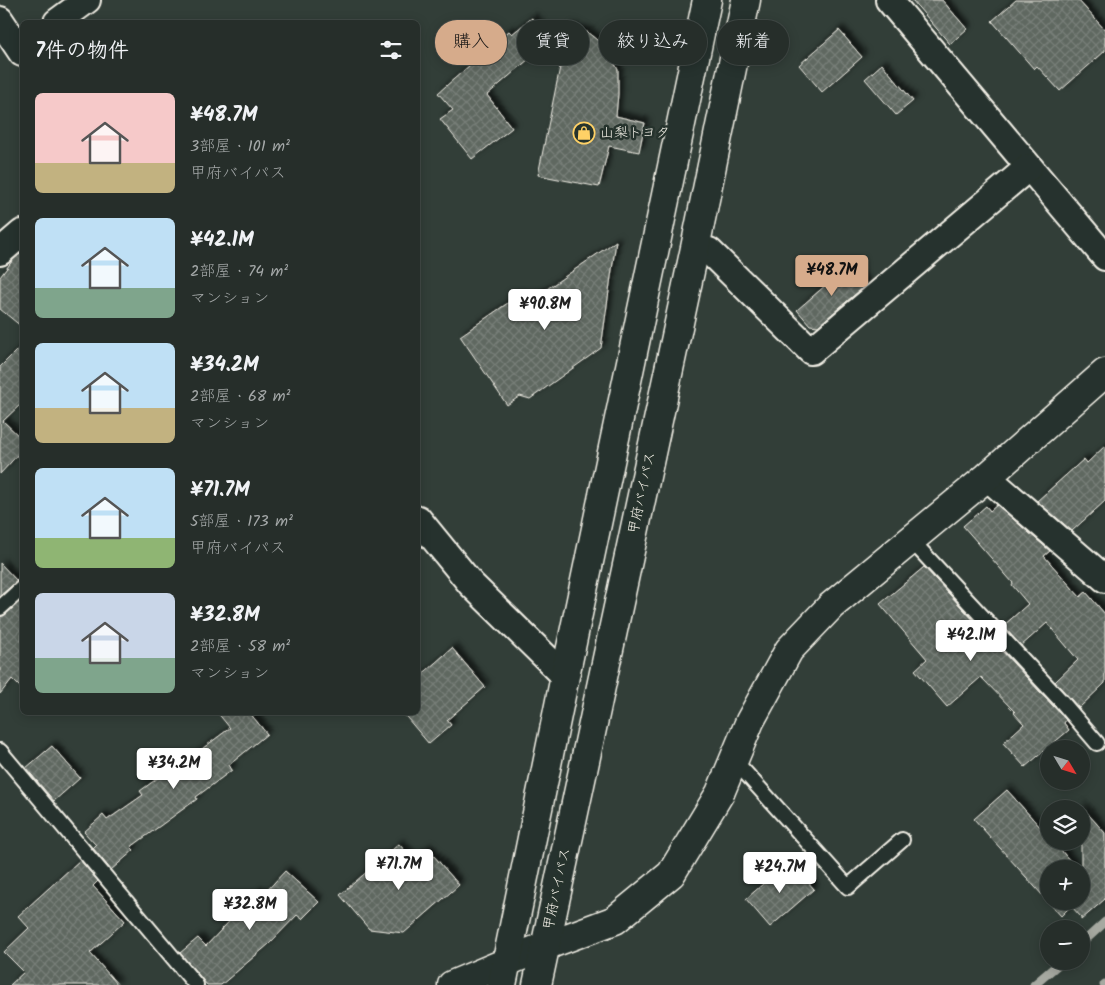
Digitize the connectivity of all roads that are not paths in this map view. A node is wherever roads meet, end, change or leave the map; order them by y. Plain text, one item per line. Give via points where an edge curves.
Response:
1 (87, 0) edge
2 (707, 0) edge
3 (746, 0) edge
4 (889, 0) edge
5 (0, 20) edge
6 (60, 20) edge
7 (20, 47) edge
8 (1029, 167) junction
9 (20, 235) edge
10 (695, 248) junction
11 (0, 252) edge
12 (1105, 256) edge
13 (1105, 374) edge
14 (987, 477) junction
15 (420, 522) edge
16 (911, 540) junction
17 (1105, 579) edge
18 (20, 590) edge
19 (0, 608) edge
20 (565, 676) junction
21 (1097, 743) dead end
22 (0, 751) edge
23 (734, 760) junction
24 (902, 840) dead end
25 (545, 946) junction
26 (505, 973) edge
27 (196, 985) edge
28 (452, 985) edge
29 (537, 985) edge

1 - 6 street
2 - 20 main road
3 - 10 main road, 甲府バイパス
4 - 8 street
5 - 7 street
8 - 10 street via 811,351 709,251
8 - 12 street
9 - 11 street
10 - 25 main road, 甲府バイパス
13 - 14 main road
14 - 16 main road
14 - 17 street
15 - 20 street via 471,584
16 - 21 lane
16 - 23 main road via 831,606 789,650 750,721
18 - 19 lane
20 - 26 main road
22 - 27 lane
23 - 24 lane via 848,887
23 - 25 main road via 720,793 671,874 615,920
25 - 26 main road
25 - 29 main road, 甲府バイパス
26 - 28 main road

